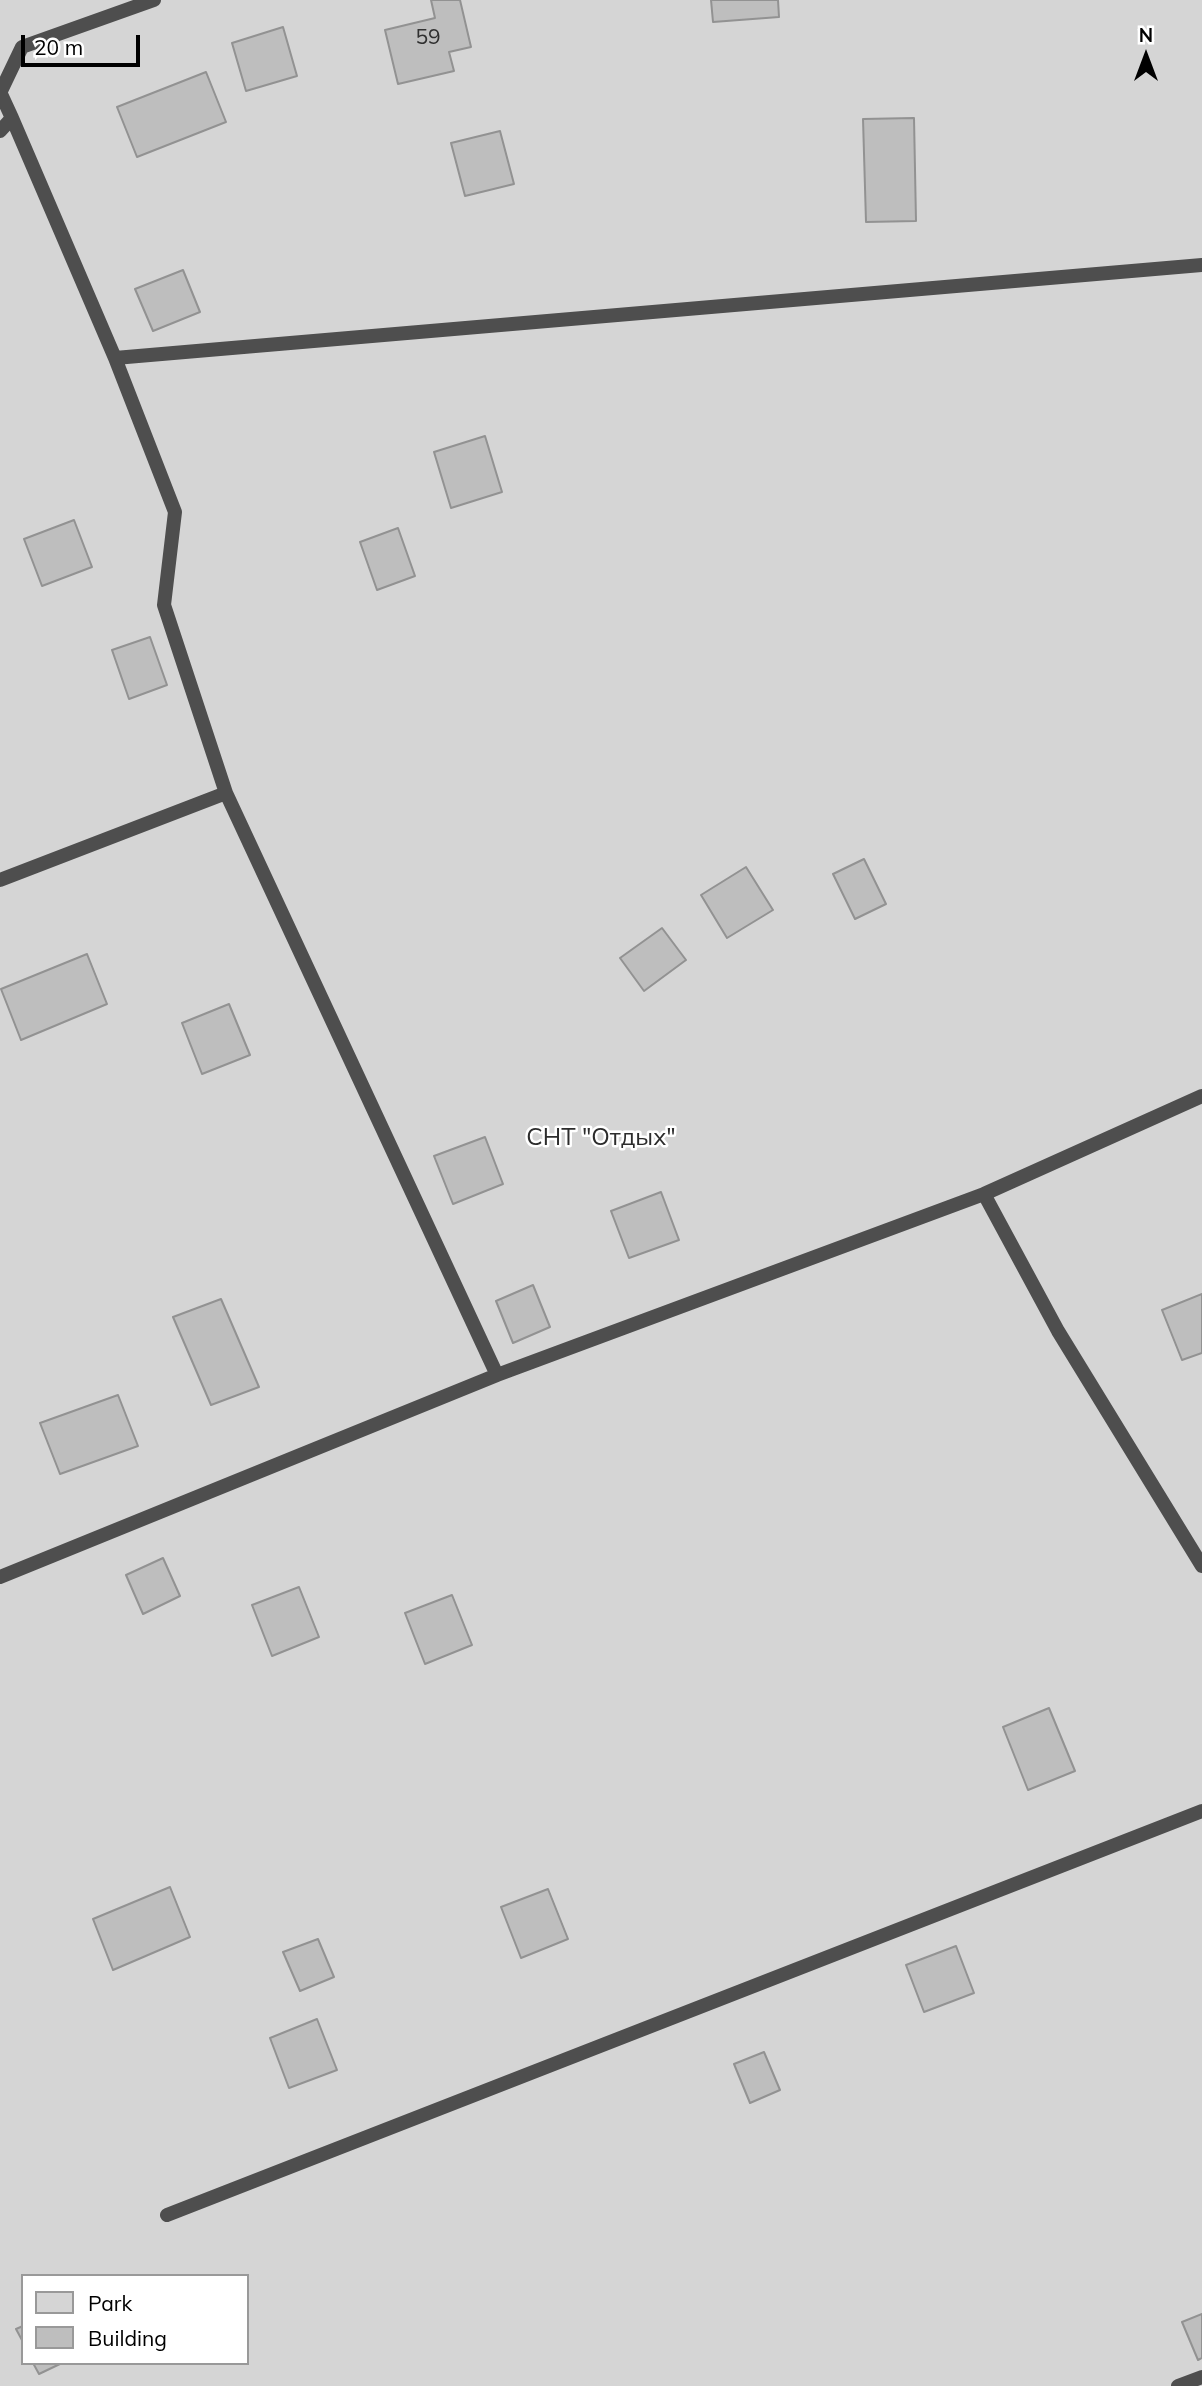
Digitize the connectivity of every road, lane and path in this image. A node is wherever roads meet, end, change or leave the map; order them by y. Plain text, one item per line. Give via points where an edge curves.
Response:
1 (154, 0) edge
2 (0, 93) edge
3 (12, 118) junction
4 (0, 131) edge
5 (1202, 265) edge
6 (115, 358) junction
7 (226, 793) junction
8 (0, 880) edge
9 (1202, 1096) edge
10 (984, 1194) junction
11 (497, 1375) junction
12 (1202, 1566) edge
13 (0, 1577) edge
14 (1202, 1811) edge
15 (167, 2215) dead end
16 (1202, 2377) edge
17 (1178, 2386) edge

1 - 2 lane via 22,47
2 - 3 lane
3 - 4 lane
3 - 6 lane
5 - 6 lane
6 - 7 lane via 176,512 164,605
7 - 8 lane
7 - 11 lane
9 - 10 lane
10 - 11 lane
10 - 12 lane via 1058,1331
11 - 13 lane
14 - 15 lane
16 - 17 lane

